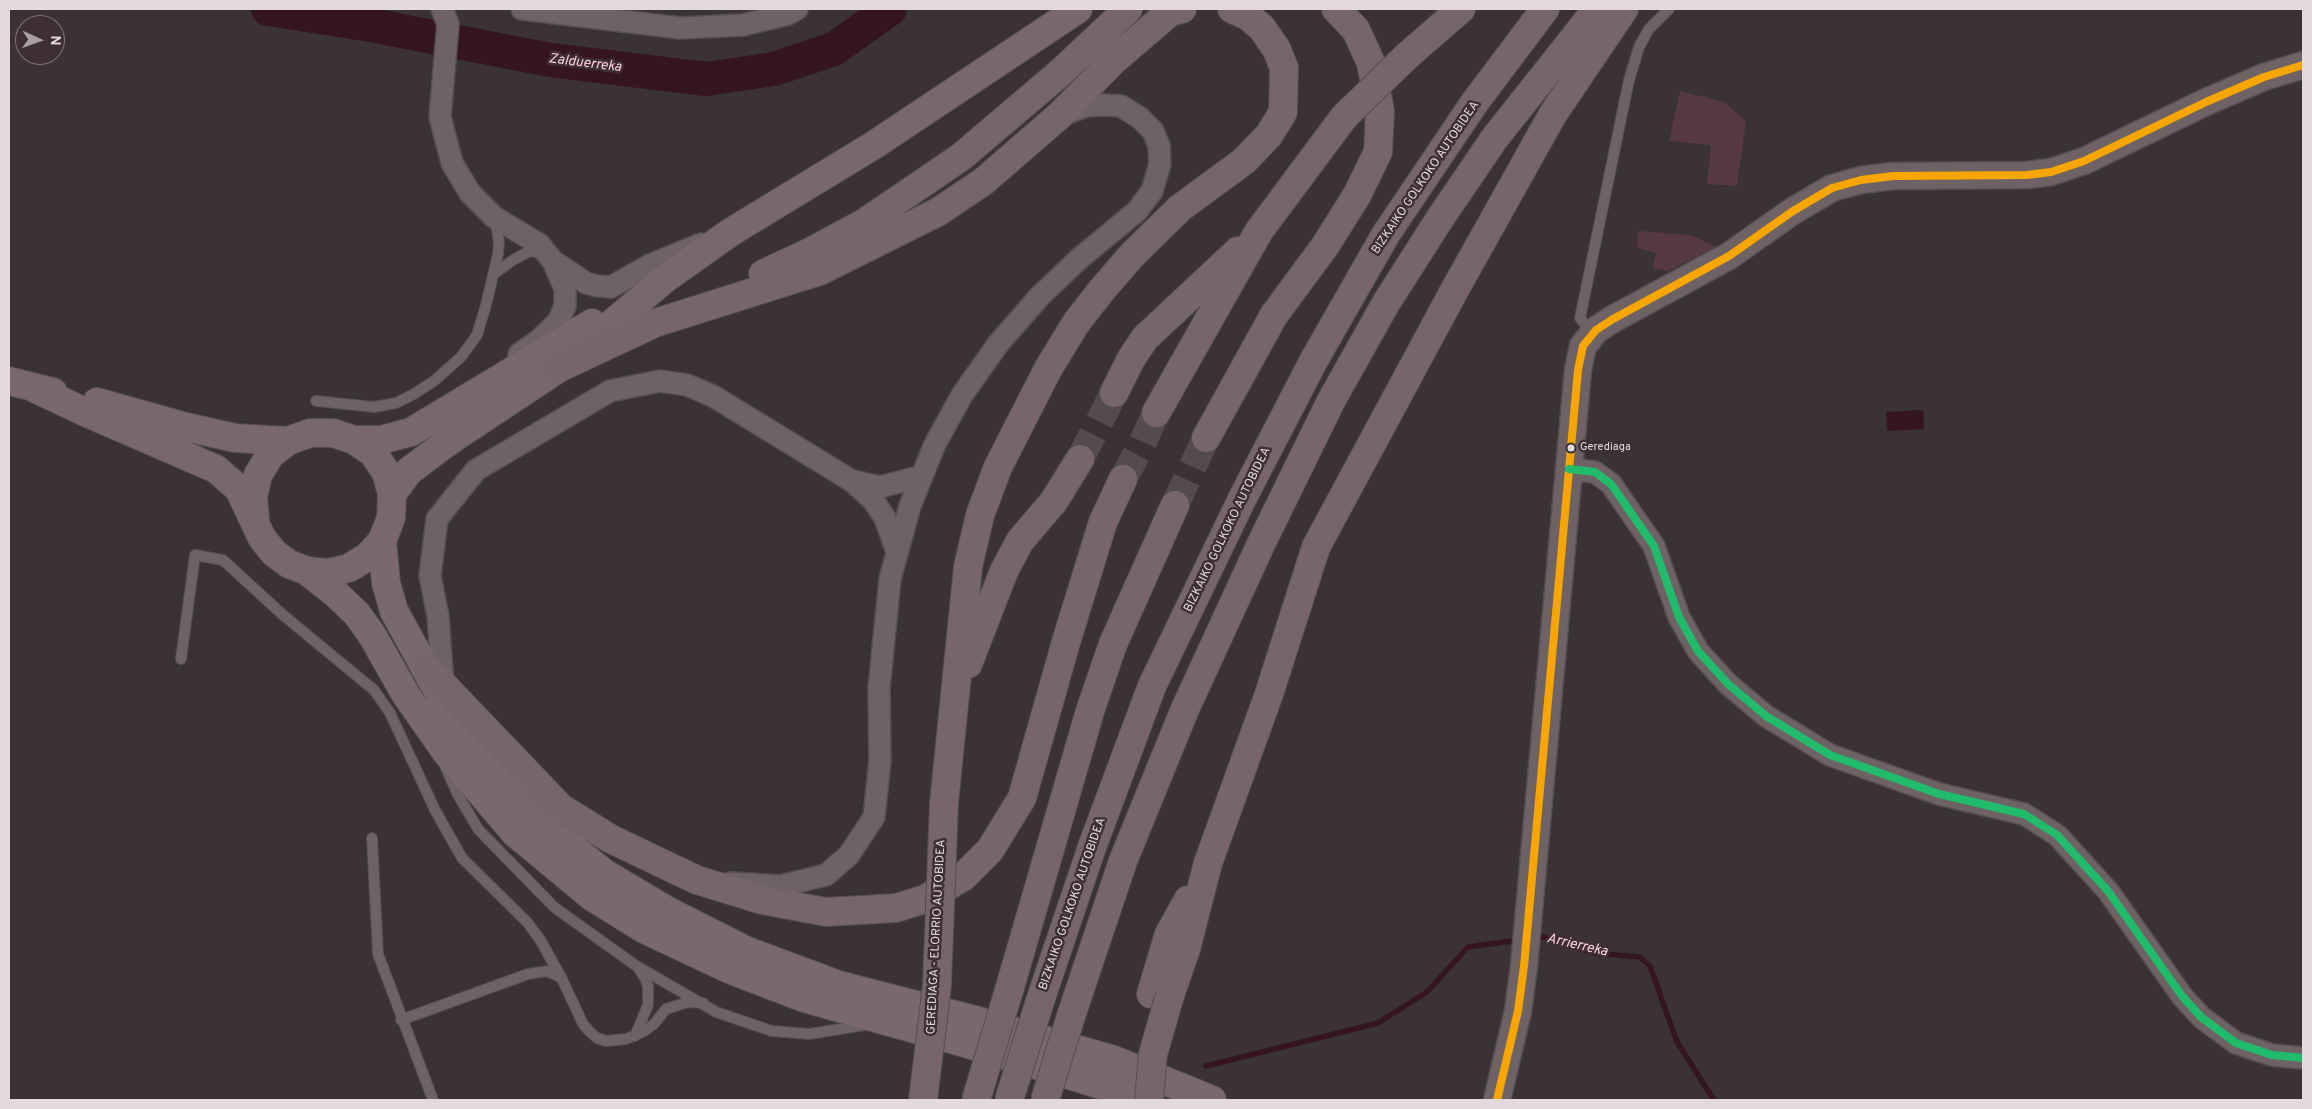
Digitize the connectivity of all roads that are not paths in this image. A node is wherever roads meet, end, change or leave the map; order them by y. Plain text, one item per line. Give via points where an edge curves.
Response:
1 (522, 9) edge
2 (797, 9) edge
3 (1078, 9) edge
4 (1128, 9) edge
5 (1182, 9) edge
6 (1232, 9) edge
7 (1336, 9) edge
8 (1461, 9) edge
9 (1544, 9) edge
10 (1597, 9) edge
11 (1624, 9) edge
12 (1669, 9) edge
13 (445, 17) edge
14 (2303, 66) edge
15 (1060, 115) junction
16 (494, 217) junction
17 (1259, 231) junction
18 (731, 232) junction
19 (549, 256) junction
20 (494, 274) junction
21 (666, 278) junction
22 (655, 323) junction
23 (1593, 334) junction
24 (559, 368) junction
25 (22, 384) edge
26 (479, 391) junction
27 (1114, 393) tunnel mouth
28 (316, 401) dead end
29 (1156, 413) tunnel mouth
30 (1206, 438) tunnel mouth
31 (354, 440) junction
32 (288, 441) junction
33 (1080, 459) tunnel mouth
34 (1569, 469) junction
35 (922, 476) junction
36 (1122, 479) tunnel mouth
37 (852, 481) junction
38 (392, 494) junction
39 (1175, 505) tunnel mouth
40 (255, 520) junction
41 (382, 541) junction
42 (897, 552) junction
43 (307, 571) junction
44 (182, 659) dead end
45 (435, 676) junction
46 (425, 722) junction
47 (952, 726) junction
48 (372, 838) dead end
49 (697, 880) junction
50 (635, 964) junction
51 (562, 979) junction
52 (1160, 994) junction
53 (703, 1003) junction
54 (401, 1020) junction
55 (892, 1022) junction
56 (635, 1036) junction
57 (2303, 1058) edge
58 (433, 1100) edge
59 (923, 1100) edge
60 (976, 1100) edge
61 (1009, 1100) edge
62 (1045, 1100) edge
63 (1134, 1100) edge
64 (1149, 1100) edge
65 (1212, 1100) edge
66 (1497, 1100) edge

1 - 2 street via 680,28 743,25
3 - 18 highway via 874,145
4 - 22 highway via 1061,72 961,157 864,223 810,252
5 - 15 highway via 1170,12 1114,60
6 - 47 highway via 1248,16 1262,28 1277,50 1284,68 1283,112 1269,135 1244,161 1180,208 1132,256 1076,323 1048,369 998,467 980,515 968,567
7 - 30 highway via 1356,30 1370,62 1380,111 1378,152 1357,195 1325,246 1274,315
8 - 17 highway, bridge via 1344,117
9 - 61 highway, BIZKAIKO GOLKOKO AUTOBIDEA, bridge via 1475,102 1386,234 1314,360 1242,499 1152,686 1092,847
10 - 62 highway, bridge via 1494,138 1438,220 1386,303 1331,401 1185,709 1123,861
11 - 52 highway via 1554,114 1454,290 1316,547 1269,694 1208,863 1186,949
12 - 23 lane via 1649,29 1639,47 1629,80 1580,318
13 - 16 street via 440,117 452,163 470,193
14 - 23 street via 2264,77 2084,161 2051,172 1893,176 1832,188 1729,256 1613,319
15 - 22 highway via 984,181 938,212 820,271
15 - 35 street via 1086,106 1103,105 1121,106 1140,118 1153,131 1159,146 1160,164 1152,191 1138,211 1040,296 998,344 962,395 935,444
16 - 19 street via 539,244
16 - 20 lane via 499,241
17 - 27 highway via 1145,338
17 - 29 highway
18 - 19 street via 650,265 610,287 586,283
18 - 21 highway
19 - 20 lane via 528,252
19 - 26 street via 565,288 565,306 558,322 539,340 502,365
20 - 28 lane via 477,335 462,357 434,381 396,403 374,407
21 - 24 highway
21 - 26 highway
22 - 24 highway
23 - 34 street via 1583,346 1578,370
24 - 38 highway via 409,470
25 - 32 highway via 235,438
25 - 40 highway via 216,469 239,489
26 - 31 highway via 411,432 381,440
31 - 32 highway via 333,433 310,433
31 - 38 highway via 373,453 386,472
32 - 40 highway via 270,456 258,475 252,497
33 - 47 highway via 1054,501 1020,541 1004,571 964,674
34 - 57 street via 1595,472 1611,484 1654,546 1679,617 1698,651 1728,684 1766,716 1830,755 1939,794 2024,814 2057,835 2108,891 2182,996 2201,1017 2236,1043 2272,1055
34 - 66 street via 1524,966 1518,1011
35 - 37 street via 880,487
35 - 42 street
36 - 49 highway via 1103,522 1022,798 990,850 963,877 925,899 896,908 826,912 762,900
37 - 42 street via 874,500 885,518
37 - 45 street via 713,396 687,385 660,381 610,391 476,470 437,519 430,576 438,616
38 - 41 highway via 391,518
39 - 60 highway, bridge via 1110,653 1087,721
40 - 43 highway via 262,538 274,553
41 - 43 highway via 367,557 349,568 328,573
41 - 45 main road via 386,583 394,610
42 - 49 street via 890,579 879,688 880,760 874,816 849,855 826,875 780,886
43 - 46 main road via 357,614
44 - 51 lane via 195,555 223,560 283,615 374,690 390,713 435,810 462,858 527,922
45 - 49 highway via 561,808 611,839
45 - 65 main road via 456,724 531,814 604,873 668,911 746,950 839,985 1114,1060
46 - 50 lane via 458,795 478,829 554,907
46 - 55 main road via 446,752 515,833 591,896 644,928 731,970 804,998
47 - 59 highway, GEREDIAGA - ELORRIO AUTOBIDEA, bridge via 944,803 936,985
48 - 54 lane via 378,954
50 - 53 lane
50 - 56 lane via 645,978 649,994 648,1005
51 - 54 lane via 547,970 533,972
51 - 56 lane via 583,1024 597,1038 616,1041
52 - 63 highway
52 - 64 highway, bridge
53 - 55 lane via 716,1012 772,1031 809,1034
53 - 56 lane via 688,1002 666,1009 654,1024
54 - 58 lane
55 - 64 main road

